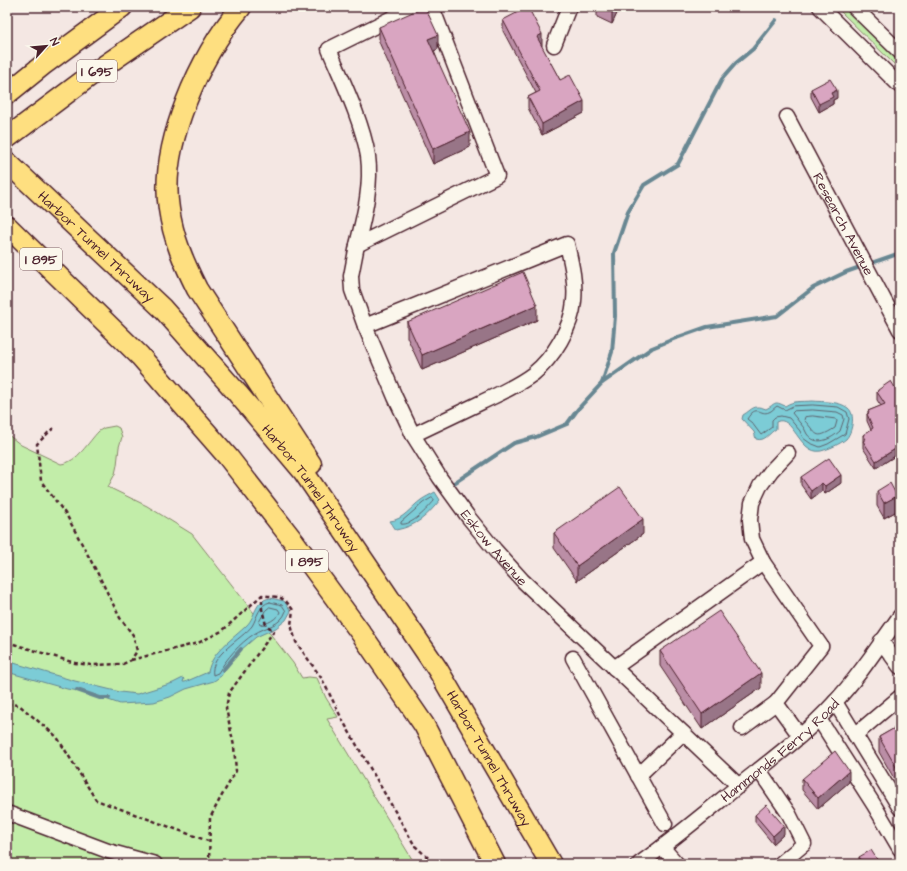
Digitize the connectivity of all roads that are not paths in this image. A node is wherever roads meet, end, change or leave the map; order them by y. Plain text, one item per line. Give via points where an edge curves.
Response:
1 (100, 7) edge
2 (122, 7) edge
3 (190, 7) edge
4 (241, 7) edge
5 (414, 7) edge
6 (432, 7) edge
7 (569, 7) edge
8 (820, 7) edge
9 (854, 7) edge
10 (554, 45) dead end
11 (900, 52) edge
12 (43, 65) junction
13 (900, 86) edge
14 (7, 94) edge
15 (787, 117) dead end
16 (7, 138) edge
17 (7, 162) edge
18 (7, 226) edge
19 (7, 239) edge
20 (357, 245) junction
21 (75, 293) junction
22 (365, 326) junction
23 (900, 330) edge
24 (413, 436) junction
25 (788, 453) dead end
26 (763, 562) junction
27 (900, 616) edge
28 (881, 641) junction
29 (573, 658) dead end
30 (900, 667) edge
31 (614, 668) junction
32 (438, 670) junction
33 (900, 697) edge
34 (835, 702) junction
35 (776, 703) junction
36 (819, 719) junction
37 (742, 728) dead end
38 (683, 733) junction
39 (855, 735) junction
40 (800, 736) junction
41 (758, 770) junction
42 (638, 776) junction
43 (739, 786) junction
44 (900, 808) edge
45 (7, 813) edge
46 (665, 824) dead end
47 (662, 848) junction
48 (900, 849) edge
49 (494, 863) edge
50 (550, 863) edge
51 (155, 864) edge
52 (639, 864) edge
53 (677, 864) edge
54 (780, 864) edge

1 - 12 highway
2 - 12 highway, I 695
3 - 16 highway, I 695 via 91,75
4 - 32 highway via 216,41 180,118 171,150 168,180 174,236 197,289 372,555
5 - 20 street, Eskow Avenue via 330,49 360,127 368,157 366,207
6 - 20 street via 497,176
7 - 10 street
8 - 13 street
9 - 11 street
12 - 14 highway, I 695
15 - 23 street, Research Avenue
17 - 32 highway, Harbor Tunnel Thruway via 162,308 238,394 303,471
18 - 21 highway, I 895
19 - 21 highway
20 - 22 street, Eskow Avenue via 351,276 352,290
21 - 49 highway, I 895 via 140,356 228,457 295,543 424,725
22 - 24 street, Eskow Avenue
22 - 24 street via 567,244 572,264 574,301 571,320 563,338 549,357 534,373 515,386
24 - 31 street, Eskow Avenue via 440,478 495,550 522,580
25 - 26 street via 760,486 752,503 752,539
26 - 31 street
26 - 35 street via 821,646
27 - 28 street, Hammonds Ferry Road
28 - 30 street
28 - 34 street, Hammonds Ferry Road
29 - 42 street
31 - 38 street, Eskow Avenue
32 - 50 highway, Harbor Tunnel Thruway
33 - 39 street
34 - 36 street, Hammonds Ferry Road
34 - 39 street
35 - 37 street
35 - 40 street
36 - 40 street, Hammonds Ferry Road
36 - 48 street
38 - 42 street
38 - 43 street, Eskow Avenue
39 - 44 street
40 - 41 street, Hammonds Ferry Road
41 - 43 street, Hammonds Ferry Road
41 - 54 street via 789,814 804,844
42 - 46 street
43 - 47 street, Hammonds Ferry Road
45 - 51 street via 108,851
47 - 52 street, Hammonds Ferry Road
47 - 53 street

